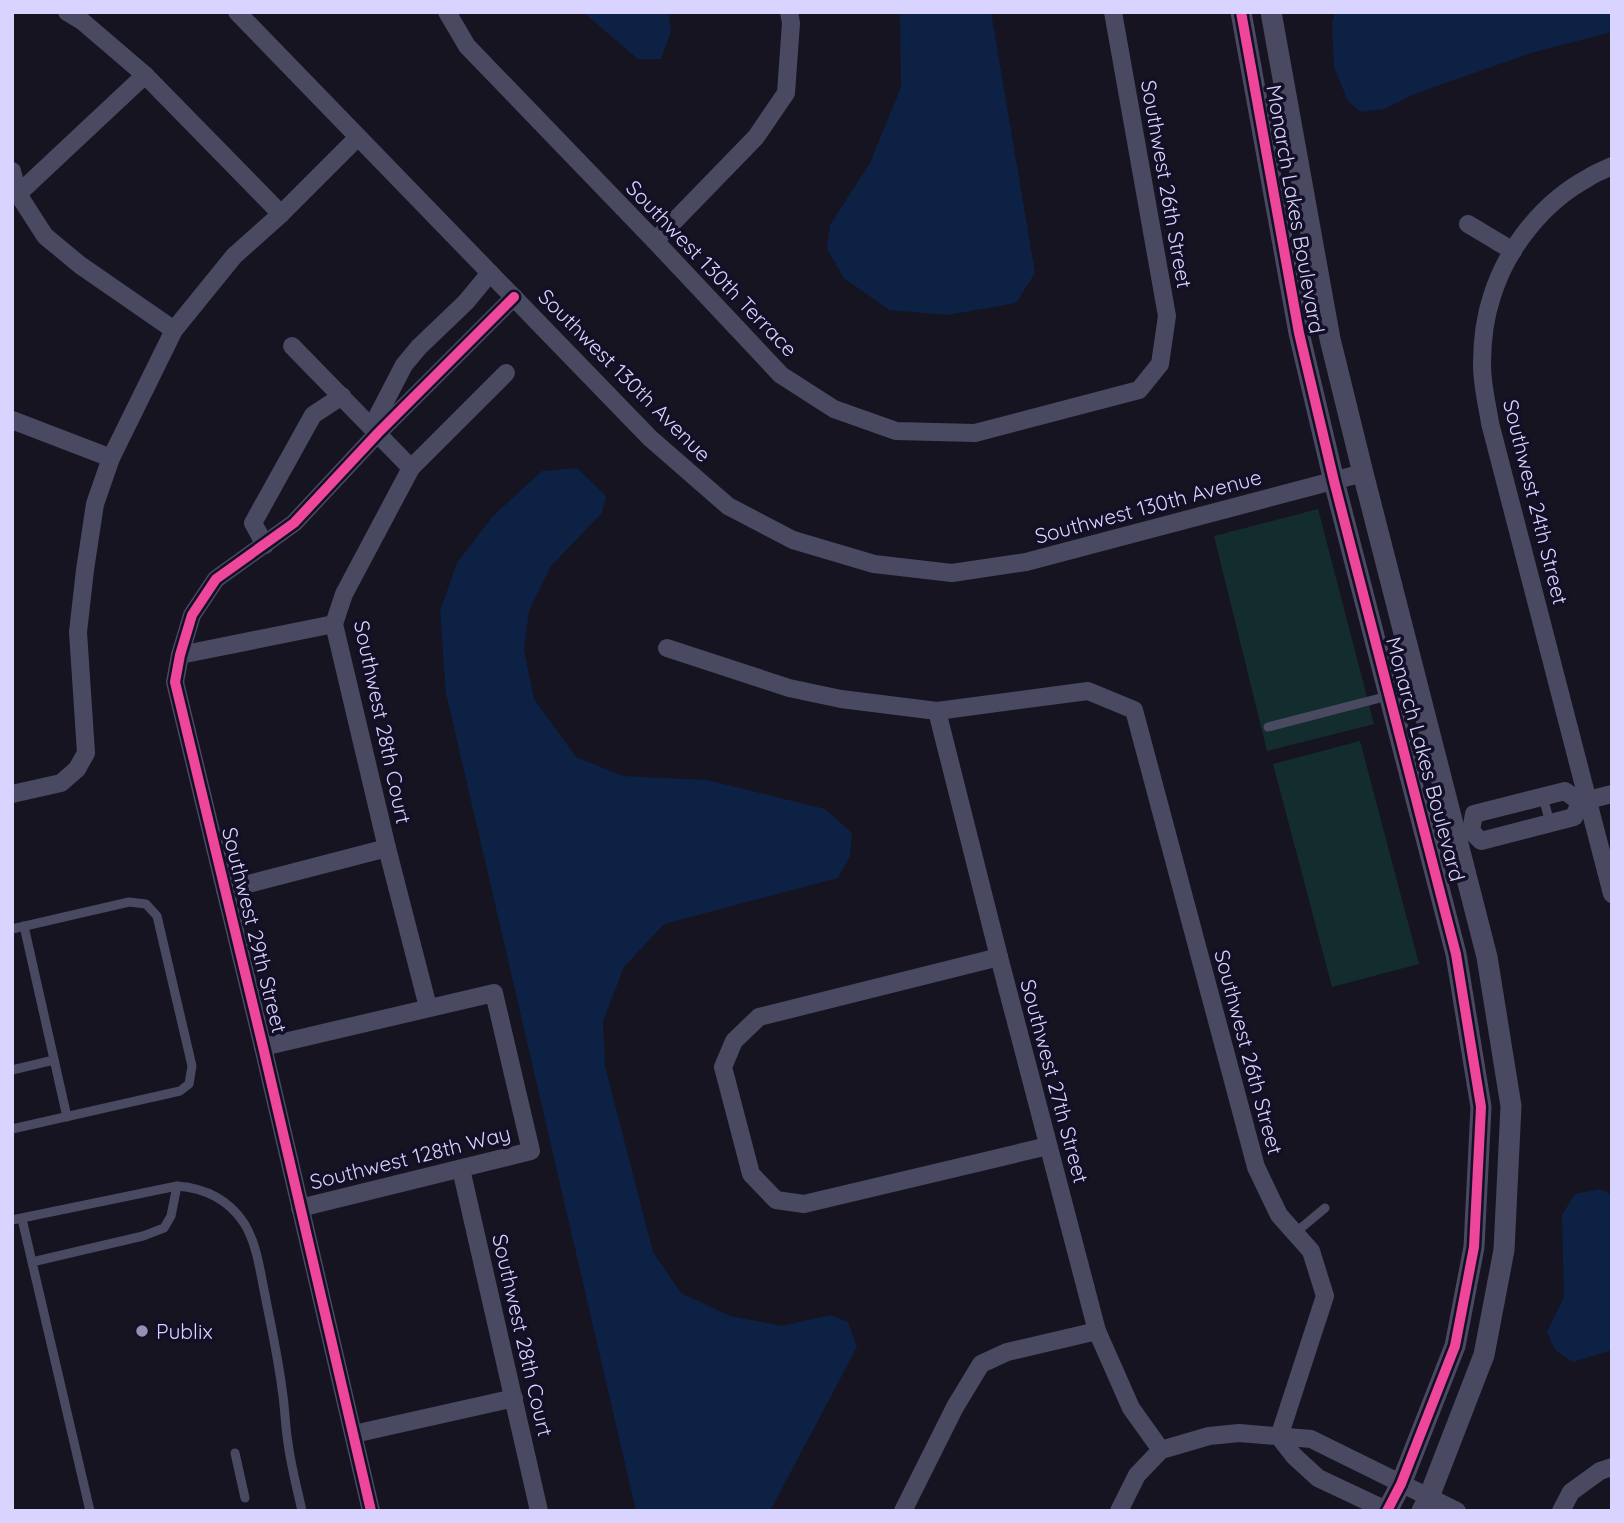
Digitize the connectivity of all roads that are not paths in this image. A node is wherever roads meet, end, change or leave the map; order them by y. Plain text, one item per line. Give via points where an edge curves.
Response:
1 (67, 12) edge
2 (237, 12) edge
3 (447, 12) edge
4 (789, 12) edge
5 (1113, 12) edge
6 (1241, 12) edge
7 (1271, 12) edge
8 (145, 75) junction
9 (358, 137) junction
10 (1612, 166) edge
11 (12, 172) edge
12 (18, 194) junction
13 (281, 214) junction
14 (1468, 224) dead end
15 (655, 241) junction
16 (1513, 251) junction
17 (490, 273) junction
18 (514, 298) junction
19 (447, 320) junction
20 (174, 330) junction
21 (469, 343) junction
22 (292, 346) dead end
23 (419, 347) junction
24 (1160, 363) joint
25 (441, 370) junction
26 (506, 373) dead end
27 (342, 396) junction
28 (12, 421) edge
29 (378, 433) junction
30 (111, 458) junction
31 (411, 468) junction
32 (1363, 473) junction
33 (1334, 481) junction
34 (265, 545) junction
35 (334, 624) junction
36 (667, 648) dead end
37 (180, 655) junction
38 (1390, 696) junction
39 (937, 711) junction
40 (1268, 727) dead end
41 (12, 794) edge
42 (1612, 794) edge
43 (1544, 797) junction
44 (1584, 801) junction
45 (1550, 823) junction
46 (1463, 833) junction
47 (1427, 843) junction
48 (387, 848) junction
49 (225, 890) junction
50 (1612, 894) edge
51 (24, 926) junction
52 (12, 929) edge
53 (999, 957) junction
54 (428, 1007) junction
55 (263, 1046) junction
56 (54, 1060) junction
57 (12, 1070) edge
58 (67, 1117) junction
59 (12, 1129) edge
60 (1048, 1146) junction
61 (461, 1169) junction
62 (177, 1186) junction
63 (300, 1208) junction
64 (1325, 1208) dead end
65 (17, 1219) edge
66 (1295, 1233) junction
67 (32, 1262) junction
68 (1097, 1331) junction
69 (514, 1398) junction
70 (354, 1434) junction
71 (1279, 1437) junction
72 (1161, 1450) junction
73 (235, 1453) dead end
74 (1612, 1467) edge
75 (1401, 1484) junction
76 (245, 1498) dead end
77 (1426, 1504) edge
78 (90, 1511) edge
79 (302, 1511) edge
80 (371, 1511) edge
81 (540, 1511) edge
82 (903, 1511) edge
83 (1119, 1511) edge
84 (1388, 1511) edge
85 (1457, 1511) edge
86 (1561, 1511) edge

1 - 8 street
2 - 9 street, Southwest 130th Avenue
3 - 15 street, Southwest 130th Terrace via 467,46
4 - 15 street via 786,93 756,137
5 - 24 street, Southwest 26th Street via 1167,316
6 - 33 street, Monarch Lakes Boulevard via 1299,333
7 - 32 street, Monarch Lakes Boulevard via 1330,339
8 - 12 street
8 - 13 street
9 - 13 street
9 - 17 street, Southwest 130th Avenue
10 - 16 street, Southwest 24th Street via 1586,178 1538,217
11 - 12 street
12 - 20 street via 45,236
13 - 20 street via 234,257
14 - 16 street
15 - 24 street, Southwest 130th Terrace via 781,375 834,410 896,432 975,433 1139,390
16 - 44 street, Southwest 24th Street via 1491,297 1482,366 1490,424
17 - 18 street, Southwest 130th Avenue
17 - 19 street
18 - 21 street, Southwest 29th Street
18 - 33 street, Southwest 130th Avenue via 650,438 728,506 793,540 874,564 952,573 1026,562
19 - 21 street
19 - 23 street
20 - 30 street
21 - 25 street, Southwest 29th Street
22 - 27 street
23 - 25 street
23 - 29 street via 404,365 377,417
25 - 29 street, Southwest 29th Street
26 - 31 street, Southwest 28th Court
27 - 29 street
27 - 34 street via 313,415 253,523
28 - 30 street
29 - 31 street
29 - 34 street, Southwest 29th Street via 294,523
30 - 41 street via 95,503 78,632 86,753 61,783
31 - 35 street, Southwest 28th Court via 344,594
32 - 33 street, Southwest 130th Avenue
32 - 46 street, Monarch Lakes Boulevard
33 - 38 street, Monarch Lakes Boulevard
34 - 37 street, Southwest 29th Street via 216,579 192,615
35 - 37 street
35 - 48 street, Southwest 28th Court
36 - 39 street via 789,688
37 - 49 street, Southwest 29th Street via 175,682
38 - 40 lane
38 - 47 street, Monarch Lakes Boulevard
39 - 53 street, Southwest 27th Street
39 - 66 street, Southwest 26th Street via 1087,691 1134,710 1256,1167 1279,1215
42 - 44 street
43 - 44 street via 1565,791
43 - 45 lane
43 - 46 street via 1474,814
44 - 45 street via 1574,817
44 - 50 street, Southwest 24th Street
45 - 46 street via 1481,841
46 - 47 lane
46 - 77 street, Monarch Lakes Boulevard via 1511,1106 1504,1250 1484,1355
47 - 75 street, Monarch Lakes Boulevard via 1456,954 1481,1107 1474,1247 1455,1346
48 - 49 street
48 - 54 street, Southwest 28th Court
49 - 55 street, Southwest 29th Street
51 - 52 lane
51 - 56 lane
51 - 58 lane via 129,902 146,904 157,916 192,1066 189,1084 180,1091
53 - 60 street, Southwest 27th Street
53 - 60 street via 759,1017 734,1041 723,1067 751,1174 776,1200 804,1204
54 - 55 street
54 - 61 street, Southwest 128th Way via 494,993 531,1152
55 - 63 street, Southwest 29th Street
56 - 57 lane
56 - 58 lane
58 - 59 lane
60 - 68 street, Southwest 27th Street
61 - 63 street, Southwest 128th Way
61 - 69 street, Southwest 28th Court
62 - 65 lane
62 - 67 lane via 164,1228
62 - 79 lane via 216,1196 251,1235 275,1345
63 - 70 street, Southwest 29th Street
64 - 66 lane
65 - 67 lane
66 - 71 street, Southwest 26th Street via 1311,1251 1325,1296
67 - 78 lane
68 - 72 street, Southwest 27th Street via 1131,1408
68 - 82 street via 1007,1352 981,1364
69 - 70 street
69 - 81 street, Southwest 28th Court
70 - 80 street, Southwest 29th Street
71 - 72 street via 1209,1436
71 - 75 street via 1311,1439
71 - 84 street via 1318,1478
72 - 83 street via 1137,1475
73 - 76 lane
74 - 86 street via 1571,1492
75 - 77 street
75 - 84 street, Monarch Lakes Boulevard
77 - 85 street

